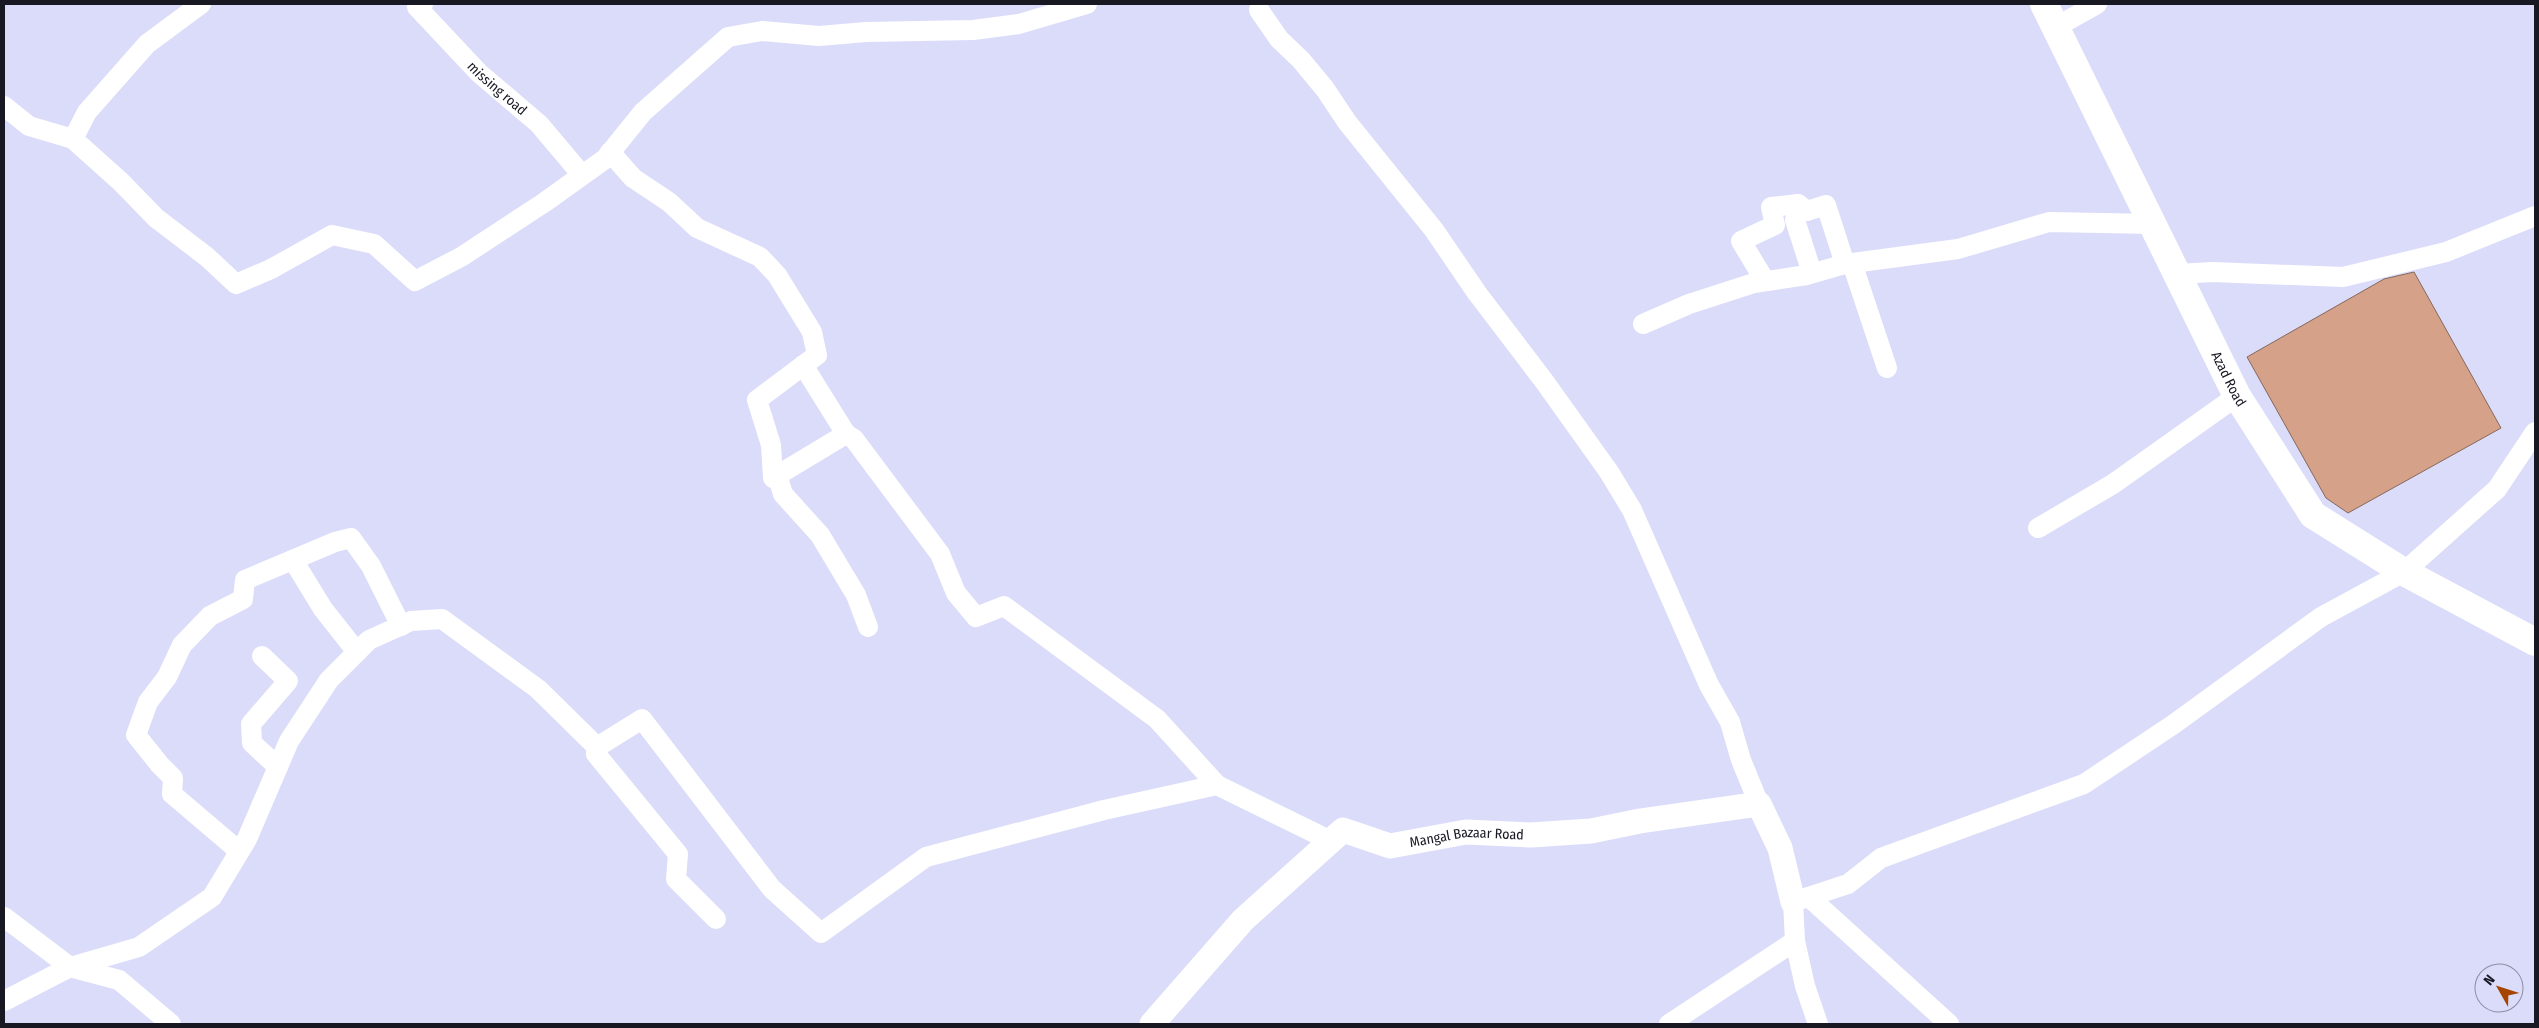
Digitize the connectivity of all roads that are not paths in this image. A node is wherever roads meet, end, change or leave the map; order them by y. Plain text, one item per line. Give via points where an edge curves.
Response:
1 (201, 4) edge
2 (423, 4) edge
3 (1087, 4) edge
4 (2044, 4) edge
5 (2097, 4) edge
6 (1259, 6) edge
7 (2056, 28) junction
8 (4, 106) edge
9 (73, 139) junction
10 (610, 152) junction
11 (582, 175) junction
12 (1798, 204) junction
13 (2535, 216) edge
14 (2153, 224) junction
15 (1849, 263) junction
16 (1812, 273) junction
17 (2178, 274) junction
18 (1765, 281) junction
19 (1643, 324) dead end
20 (803, 365) junction
21 (1886, 368) dead end
22 (2237, 396) junction
23 (2535, 432) edge
24 (846, 434) junction
25 (777, 476) junction
26 (2038, 528) dead end
27 (293, 560) junction
28 (2404, 572) junction
29 (401, 626) junction
30 (868, 627) dead end
31 (2535, 642) edge
32 (357, 652) junction
33 (262, 656) dead end
34 (597, 747) junction
35 (278, 766) junction
36 (1217, 786) junction
37 (1759, 804) junction
38 (1331, 841) junction
39 (239, 852) junction
40 (1801, 899) junction
41 (4, 916) edge
42 (716, 919) dead end
43 (1795, 941) junction
44 (70, 967) junction
45 (4, 1001) edge
46 (171, 1024) edge
47 (1152, 1024) edge
48 (1669, 1024) edge
49 (1818, 1024) edge
50 (1949, 1024) edge

1 - 9 street via 147,44 87,112
2 - 11 street, missing road via 417,7 478,73 539,124
3 - 10 street via 1019,24 973,30 819,36 762,32 728,37 643,112
4 - 7 main road, Azad Road
5 - 7 street
6 - 37 street via 1280,39 1325,89 1347,122 1434,230 1614,479 1632,510 1709,685 1730,722
7 - 14 main road, Azad Road
8 - 9 street via 29,126
9 - 11 street via 156,218 236,284 271,269 332,235 374,244 415,282 461,257
10 - 11 street
10 - 20 street via 633,178 669,202 697,228 760,257 777,275 812,332 817,355
12 - 15 street via 1807,211 1826,205
12 - 16 street via 1795,220
12 - 18 street via 1771,207 1775,225 1741,241
13 - 17 street via 2446,252 2343,278 2212,272
14 - 15 street via 2048,222 1958,248
14 - 17 main road, Azad Road
15 - 16 street
15 - 21 street
16 - 18 street
17 - 22 main road, Azad Road
18 - 19 street via 1689,304
20 - 24 street
20 - 25 street via 757,400 771,445 774,478
22 - 26 street via 2113,484
22 - 28 main road, Azad Road via 2313,515
23 - 28 street via 2497,489
24 - 25 street
24 - 36 street via 854,438 940,554 956,592 976,617 1004,606 1157,719
25 - 30 street via 783,494 820,536 856,594
27 - 29 street via 351,538 371,566
27 - 32 street via 323,609
27 - 39 street via 245,580 243,599 210,616 182,645 167,677 148,702 136,735 174,778 172,794
28 - 31 main road, Azad Road
28 - 40 street via 2321,618 2197,708 2084,784 1881,858 1848,884
29 - 32 street via 369,640
29 - 34 street via 411,621 442,619 538,688
32 - 35 street via 329,680 289,741
33 - 35 street via 288,682 251,724 252,743
34 - 36 street via 642,719 772,888 821,933 926,857 1104,810
34 - 42 street via 596,754 678,854 676,879
35 - 39 street
36 - 38 street
37 - 38 street, Mangal Bazaar Road via 1591,831 1531,835 1466,832 1390,846 1343,830
37 - 40 street
38 - 47 street, Mangal Bazaar Road via 1243,920
39 - 44 street via 212,897 170,928 139,948
40 - 43 street
40 - 50 street
41 - 44 street
43 - 48 street
43 - 49 street
44 - 45 street
44 - 46 street via 119,980

